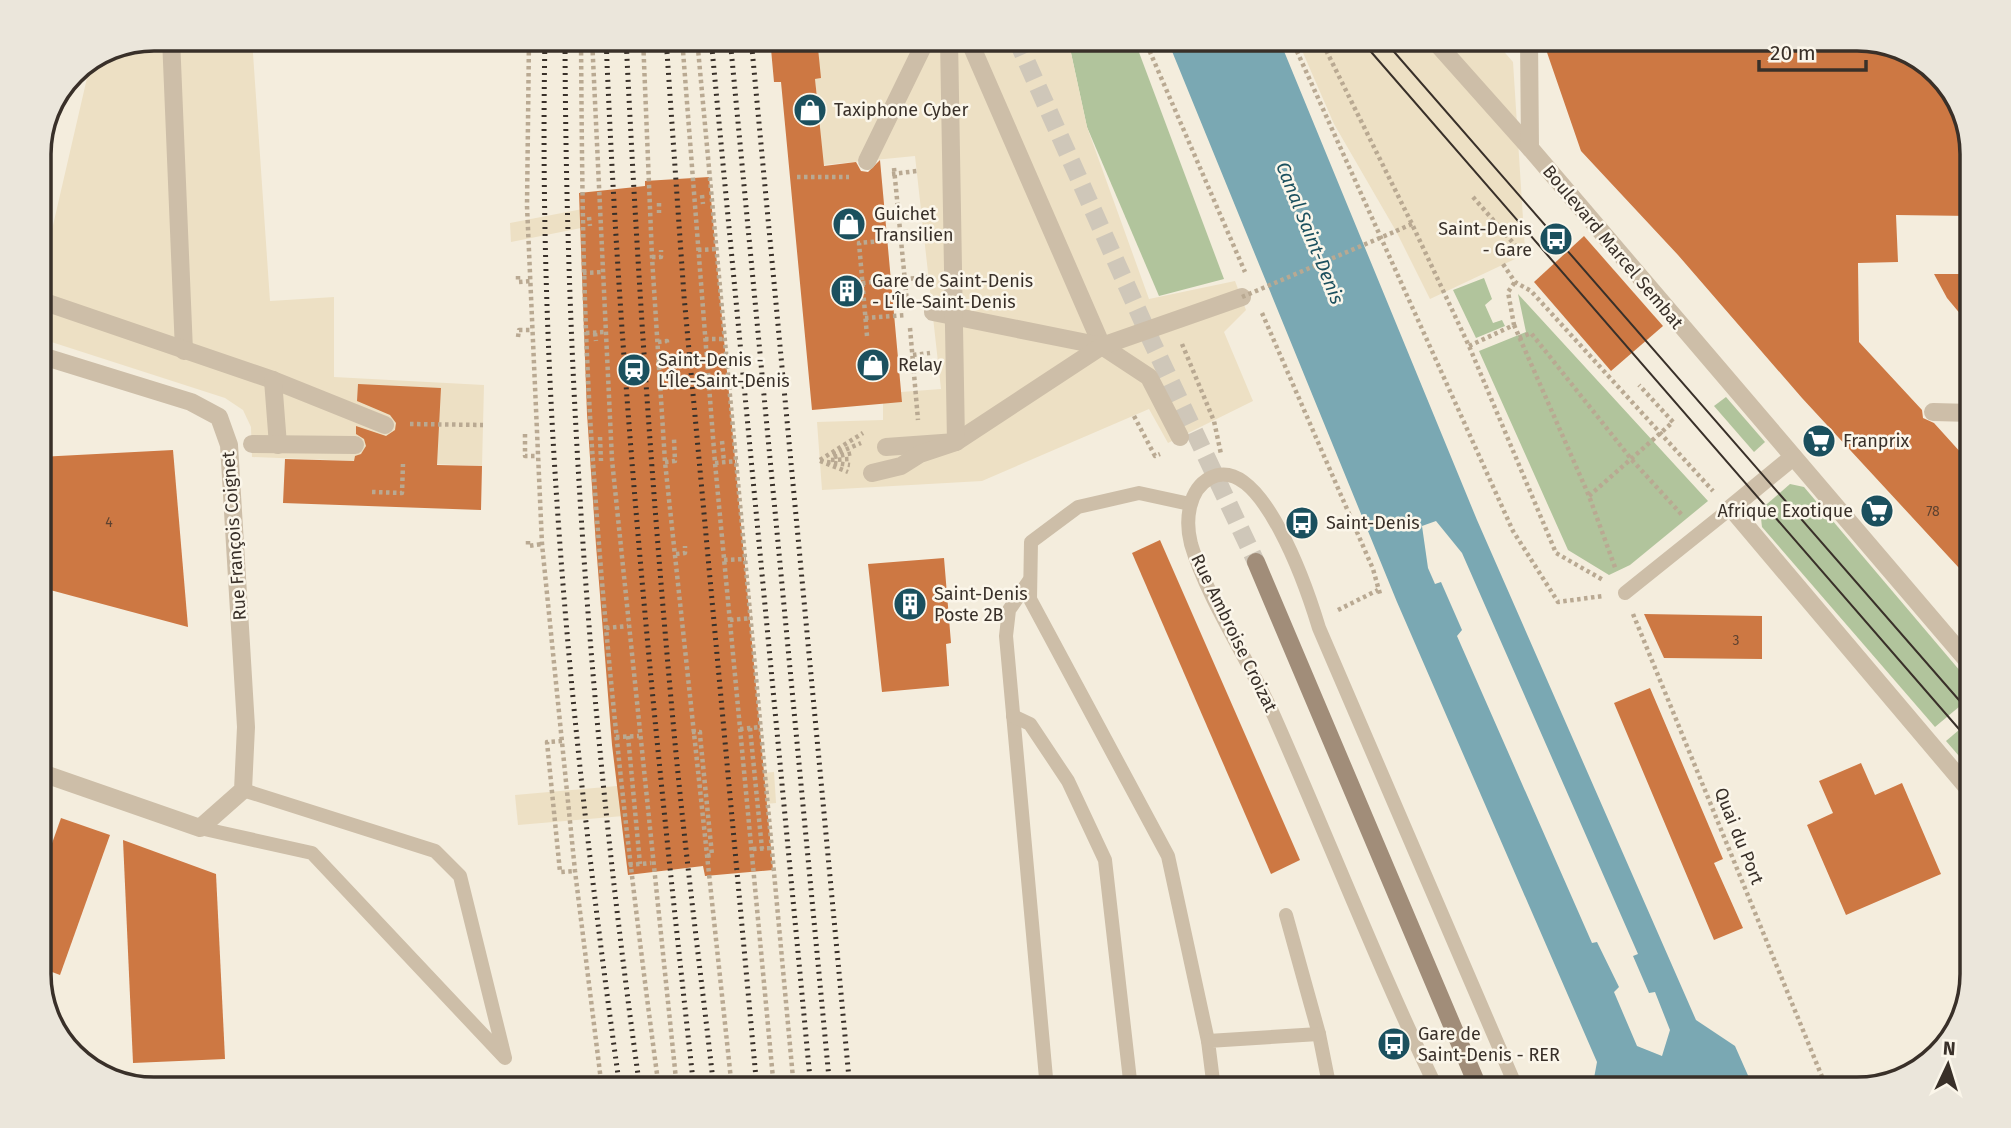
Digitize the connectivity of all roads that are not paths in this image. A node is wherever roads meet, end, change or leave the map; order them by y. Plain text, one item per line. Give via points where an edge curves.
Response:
1 (172, 51) edge
2 (921, 51) edge
3 (950, 51) edge
4 (974, 51) edge
5 (1444, 51) edge
6 (1529, 51) edge
7 (1530, 148) junction
8 (867, 161) dead end
9 (1242, 297) road end
10 (51, 304) edge
11 (933, 312) dead end
12 (1102, 346) junction
13 (184, 352) junction
14 (51, 359) edge
15 (273, 380) junction
16 (1933, 412) dead end
17 (1960, 413) edge
18 (385, 425) road end
19 (1180, 437) dead end
20 (873, 439) road end
21 (956, 442) junction
22 (252, 444) dead end
23 (278, 445) junction
24 (355, 445) dead end
25 (1793, 457) junction
26 (872, 473) dead end
27 (1190, 504) junction
28 (1731, 508) junction
29 (1256, 562) tunnel mouth
30 (1030, 580) junction
31 (1625, 593) road end
32 (1960, 652) edge
33 (1013, 716) junction
34 (51, 776) edge
35 (1960, 779) edge
36 (243, 790) junction
37 (200, 828) junction
38 (1286, 915) dead end
39 (1319, 1034) junction
40 (1208, 1041) junction
41 (1046, 1077) edge
42 (1130, 1077) edge
43 (1212, 1077) edge
44 (1327, 1077) edge
45 (1431, 1077) edge
46 (1474, 1077) edge
47 (1512, 1077) edge

1 - 13 street
2 - 8 street
3 - 21 street
4 - 12 street
5 - 7 street, Boulevard Marcel Sembat
6 - 7 street
7 - 25 street, Boulevard Marcel Sembat
9 - 12 street
10 - 13 street
11 - 12 street
12 - 19 street via 1149,377
12 - 21 street
13 - 15 street
14 - 36 street, Rue François Coignet via 191,402 219,417 229,445 246,727
15 - 18 street
15 - 23 street
16 - 17 street
20 - 21 street
21 - 26 street
22 - 23 street
23 - 24 street
25 - 28 street
25 - 32 street, Boulevard Marcel Sembat
27 - 30 lane via 1139,493 1077,507 1031,542
27 - 45 lane, Rue Ambroise Croizat via 1190,542 1202,572 1273,713
27 - 47 lane via 1194,492 1213,476 1240,480 1266,507 1295,557 1319,628
28 - 31 lane
28 - 35 street
29 - 46 main road
30 - 33 lane via 1009,610 1006,636
30 - 40 lane via 1030,599 1168,856
33 - 41 lane
33 - 42 lane via 1030,724 1068,781 1105,860
34 - 37 street
36 - 37 street
36 - 37 lane via 435,851 460,876 505,1058 312,853
38 - 39 lane
39 - 40 lane
39 - 44 lane
40 - 43 lane

